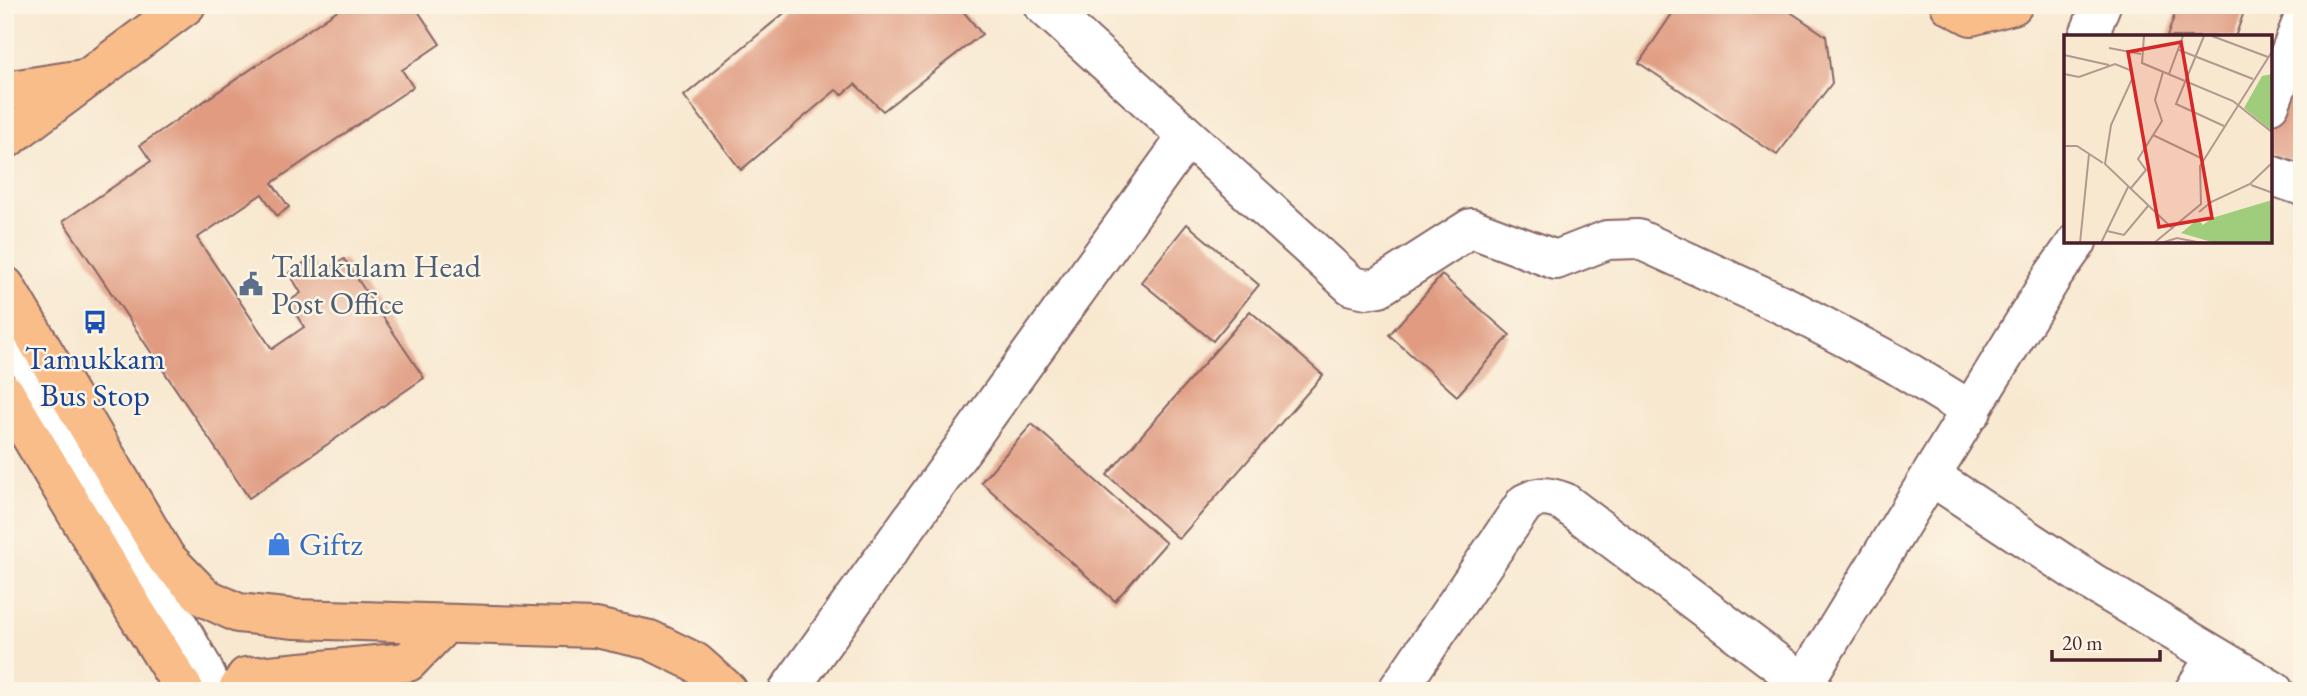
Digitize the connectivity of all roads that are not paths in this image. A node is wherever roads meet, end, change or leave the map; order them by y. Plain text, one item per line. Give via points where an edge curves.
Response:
1 (186, 5) edge
2 (1043, 5) edge
3 (1950, 5) edge
4 (2013, 5) edge
5 (2101, 5) edge
6 (2302, 22) edge
7 (2089, 35) edge
8 (89, 78) junction
9 (5, 91) edge
10 (2272, 99) edge
11 (1186, 137) junction
12 (5, 140) edge
13 (2272, 176) edge
14 (2302, 186) edge
15 (2076, 243) edge
16 (5, 286) edge
17 (5, 323) edge
18 (5, 393) edge
19 (1972, 411) junction
20 (1931, 476) junction
21 (445, 624) junction
22 (2215, 657) junction
23 (1805, 689) edge
24 (185, 691) edge
25 (214, 691) edge
26 (237, 691) edge
27 (728, 691) edge
28 (788, 691) edge
29 (1397, 691) edge
30 (2194, 691) edge
31 (2274, 691) edge

1 - 8 main road
2 - 11 street
3 - 4 main road via 1971,16
5 - 7 street
6 - 10 street
8 - 9 main road
8 - 12 main road
11 - 19 street via 1352,286 1379,287 1471,228 1556,260 1606,240 1637,239 1787,307
11 - 28 street
13 - 14 street
15 - 19 street
16 - 21 main road via 166,558 204,597 238,613
17 - 25 street
18 - 24 main road
19 - 20 street
20 - 22 street
20 - 23 street
21 - 26 main road via 408,662 246,677
21 - 27 main road via 596,628 650,640 695,662
22 - 30 street
22 - 31 street
23 - 29 street via 1564,502 1539,496 1525,503

